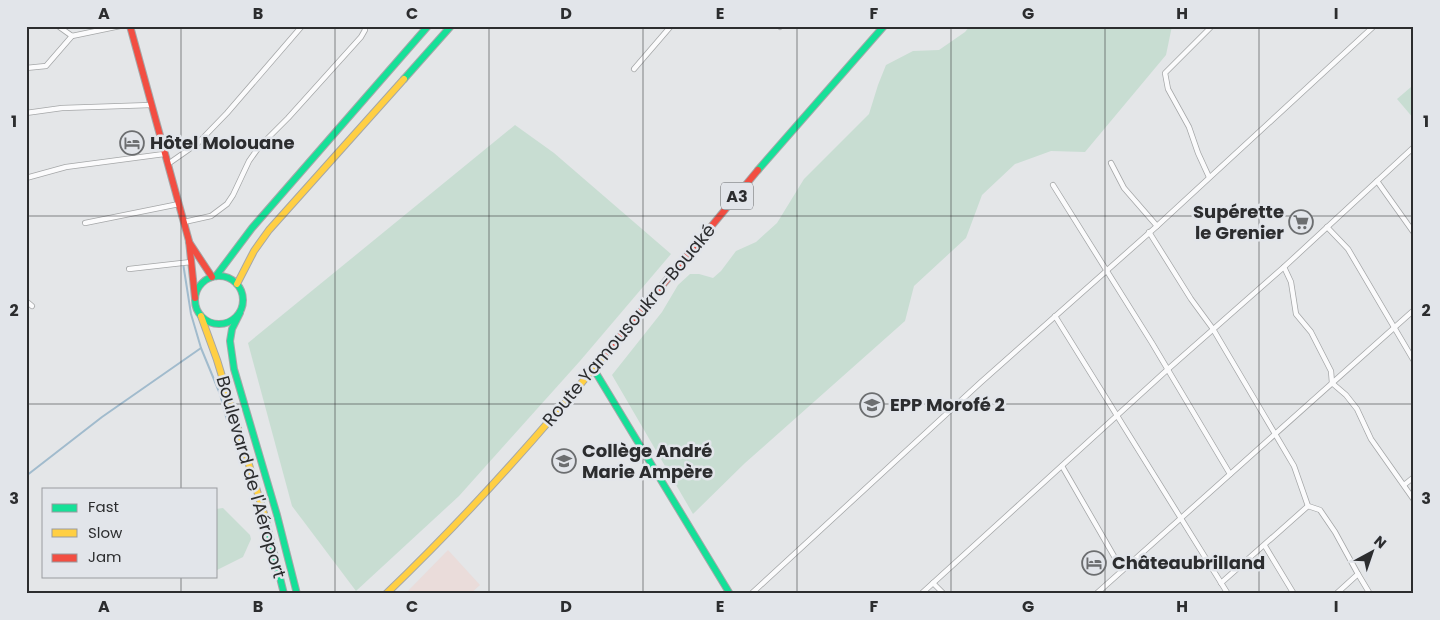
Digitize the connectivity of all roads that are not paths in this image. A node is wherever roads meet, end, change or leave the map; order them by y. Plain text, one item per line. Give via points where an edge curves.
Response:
1 (58, 26) edge
2 (120, 26) edge
3 (130, 26) edge
4 (302, 26) edge
5 (364, 26) edge
6 (428, 26) edge
7 (451, 26) edge
8 (671, 26) edge
9 (884, 26) edge
10 (1212, 26) edge
11 (1374, 26) edge
12 (72, 36) junction
13 (26, 68) edge
14 (634, 69) dead end
15 (151, 105) junction
16 (26, 113) edge
17 (1414, 147) edge
18 (164, 154) junction
19 (1112, 163) dead end
20 (167, 165) junction
21 (1209, 177) junction
22 (26, 178) edge
23 (1377, 181) junction
24 (1053, 185) dead end
25 (179, 204) junction
26 (184, 222) junction
27 (85, 223) dead end
28 (1157, 226) junction
29 (1327, 227) junction
30 (1150, 232) junction
31 (1414, 232) edge
32 (189, 241) junction
33 (191, 262) junction
34 (1284, 267) junction
35 (129, 269) dead end
36 (1106, 271) junction
37 (214, 277) junction
38 (237, 284) junction
39 (195, 298) junction
40 (26, 301) edge
41 (32, 306) dead end
42 (1414, 310) edge
43 (240, 313) junction
44 (201, 316) junction
45 (1055, 316) junction
46 (1393, 328) junction
47 (1213, 329) junction
48 (1414, 361) edge
49 (593, 368) junction
50 (1167, 370) junction
51 (1332, 383) junction
52 (1116, 416) junction
53 (1274, 434) junction
54 (1062, 466) junction
55 (1230, 474) junction
56 (1414, 477) edge
57 (1404, 485) junction
58 (1414, 500) edge
59 (1308, 506) junction
60 (1180, 518) junction
61 (1265, 546) junction
62 (1122, 570) junction
63 (1358, 574) junction
64 (933, 583) junction
65 (1221, 583) junction
66 (1226, 593) edge
67 (284, 594) edge
68 (297, 594) edge
69 (386, 594) edge
70 (730, 594) edge
71 (751, 594) edge
72 (922, 594) edge
73 (944, 594) edge
74 (1096, 594) edge
75 (1294, 594) edge
76 (1336, 594) edge
77 (1370, 594) edge

1 - 12 street
2 - 12 street
3 - 15 main road
4 - 20 street via 204,137
5 - 26 street via 361,36 259,147 227,204 211,216
6 - 37 main road via 292,180
7 - 38 main road via 269,230
8 - 14 street
9 - 49 main road, Route Yamousoukro-Bouaké / A3
10 - 21 street via 1165,73 1168,89 1189,127
11 - 21 street
12 - 13 street via 46,66
15 - 16 street via 62,108
15 - 18 main road
17 - 23 street
18 - 20 main road
18 - 22 street via 66,167
19 - 28 street via 1124,188
20 - 25 main road
21 - 28 street
23 - 29 street
23 - 31 street
24 - 36 street
25 - 26 main road
25 - 27 street
26 - 32 main road
28 - 30 street
29 - 34 street
29 - 46 street via 1348,249
30 - 36 street
30 - 47 street
32 - 33 main road
32 - 37 main road
33 - 35 street
33 - 39 main road
34 - 47 street
34 - 51 street via 1291,282 1296,314 1311,332 1331,371
36 - 45 street
36 - 50 street
37 - 38 main road via 224,276
37 - 39 main road via 202,283
38 - 43 main road via 243,298
39 - 44 main road
40 - 41 street
42 - 46 street
43 - 44 main road via 221,324
43 - 68 main road, Boulevard de l'Aéroport via 230,341 234,369
44 - 67 main road, Boulevard de l'Aéroport via 264,514
45 - 52 street
45 - 71 street
46 - 48 street
46 - 51 street
47 - 50 street
47 - 53 street
49 - 69 main road, Route Yamousoukro-Bouaké / A3 via 486,493
49 - 70 main road
50 - 52 street
50 - 55 street
51 - 53 street
51 - 57 street via 1357,409 1371,439
52 - 54 street
52 - 60 street
53 - 55 street
53 - 59 street via 1294,466
54 - 62 street
54 - 64 street
55 - 60 street
56 - 57 street
57 - 58 street
59 - 61 street
59 - 63 street via 1320,510
60 - 62 street
60 - 65 street
61 - 65 street
61 - 75 street
62 - 74 street
63 - 76 street
63 - 77 street
64 - 72 street
64 - 73 street
65 - 66 street

